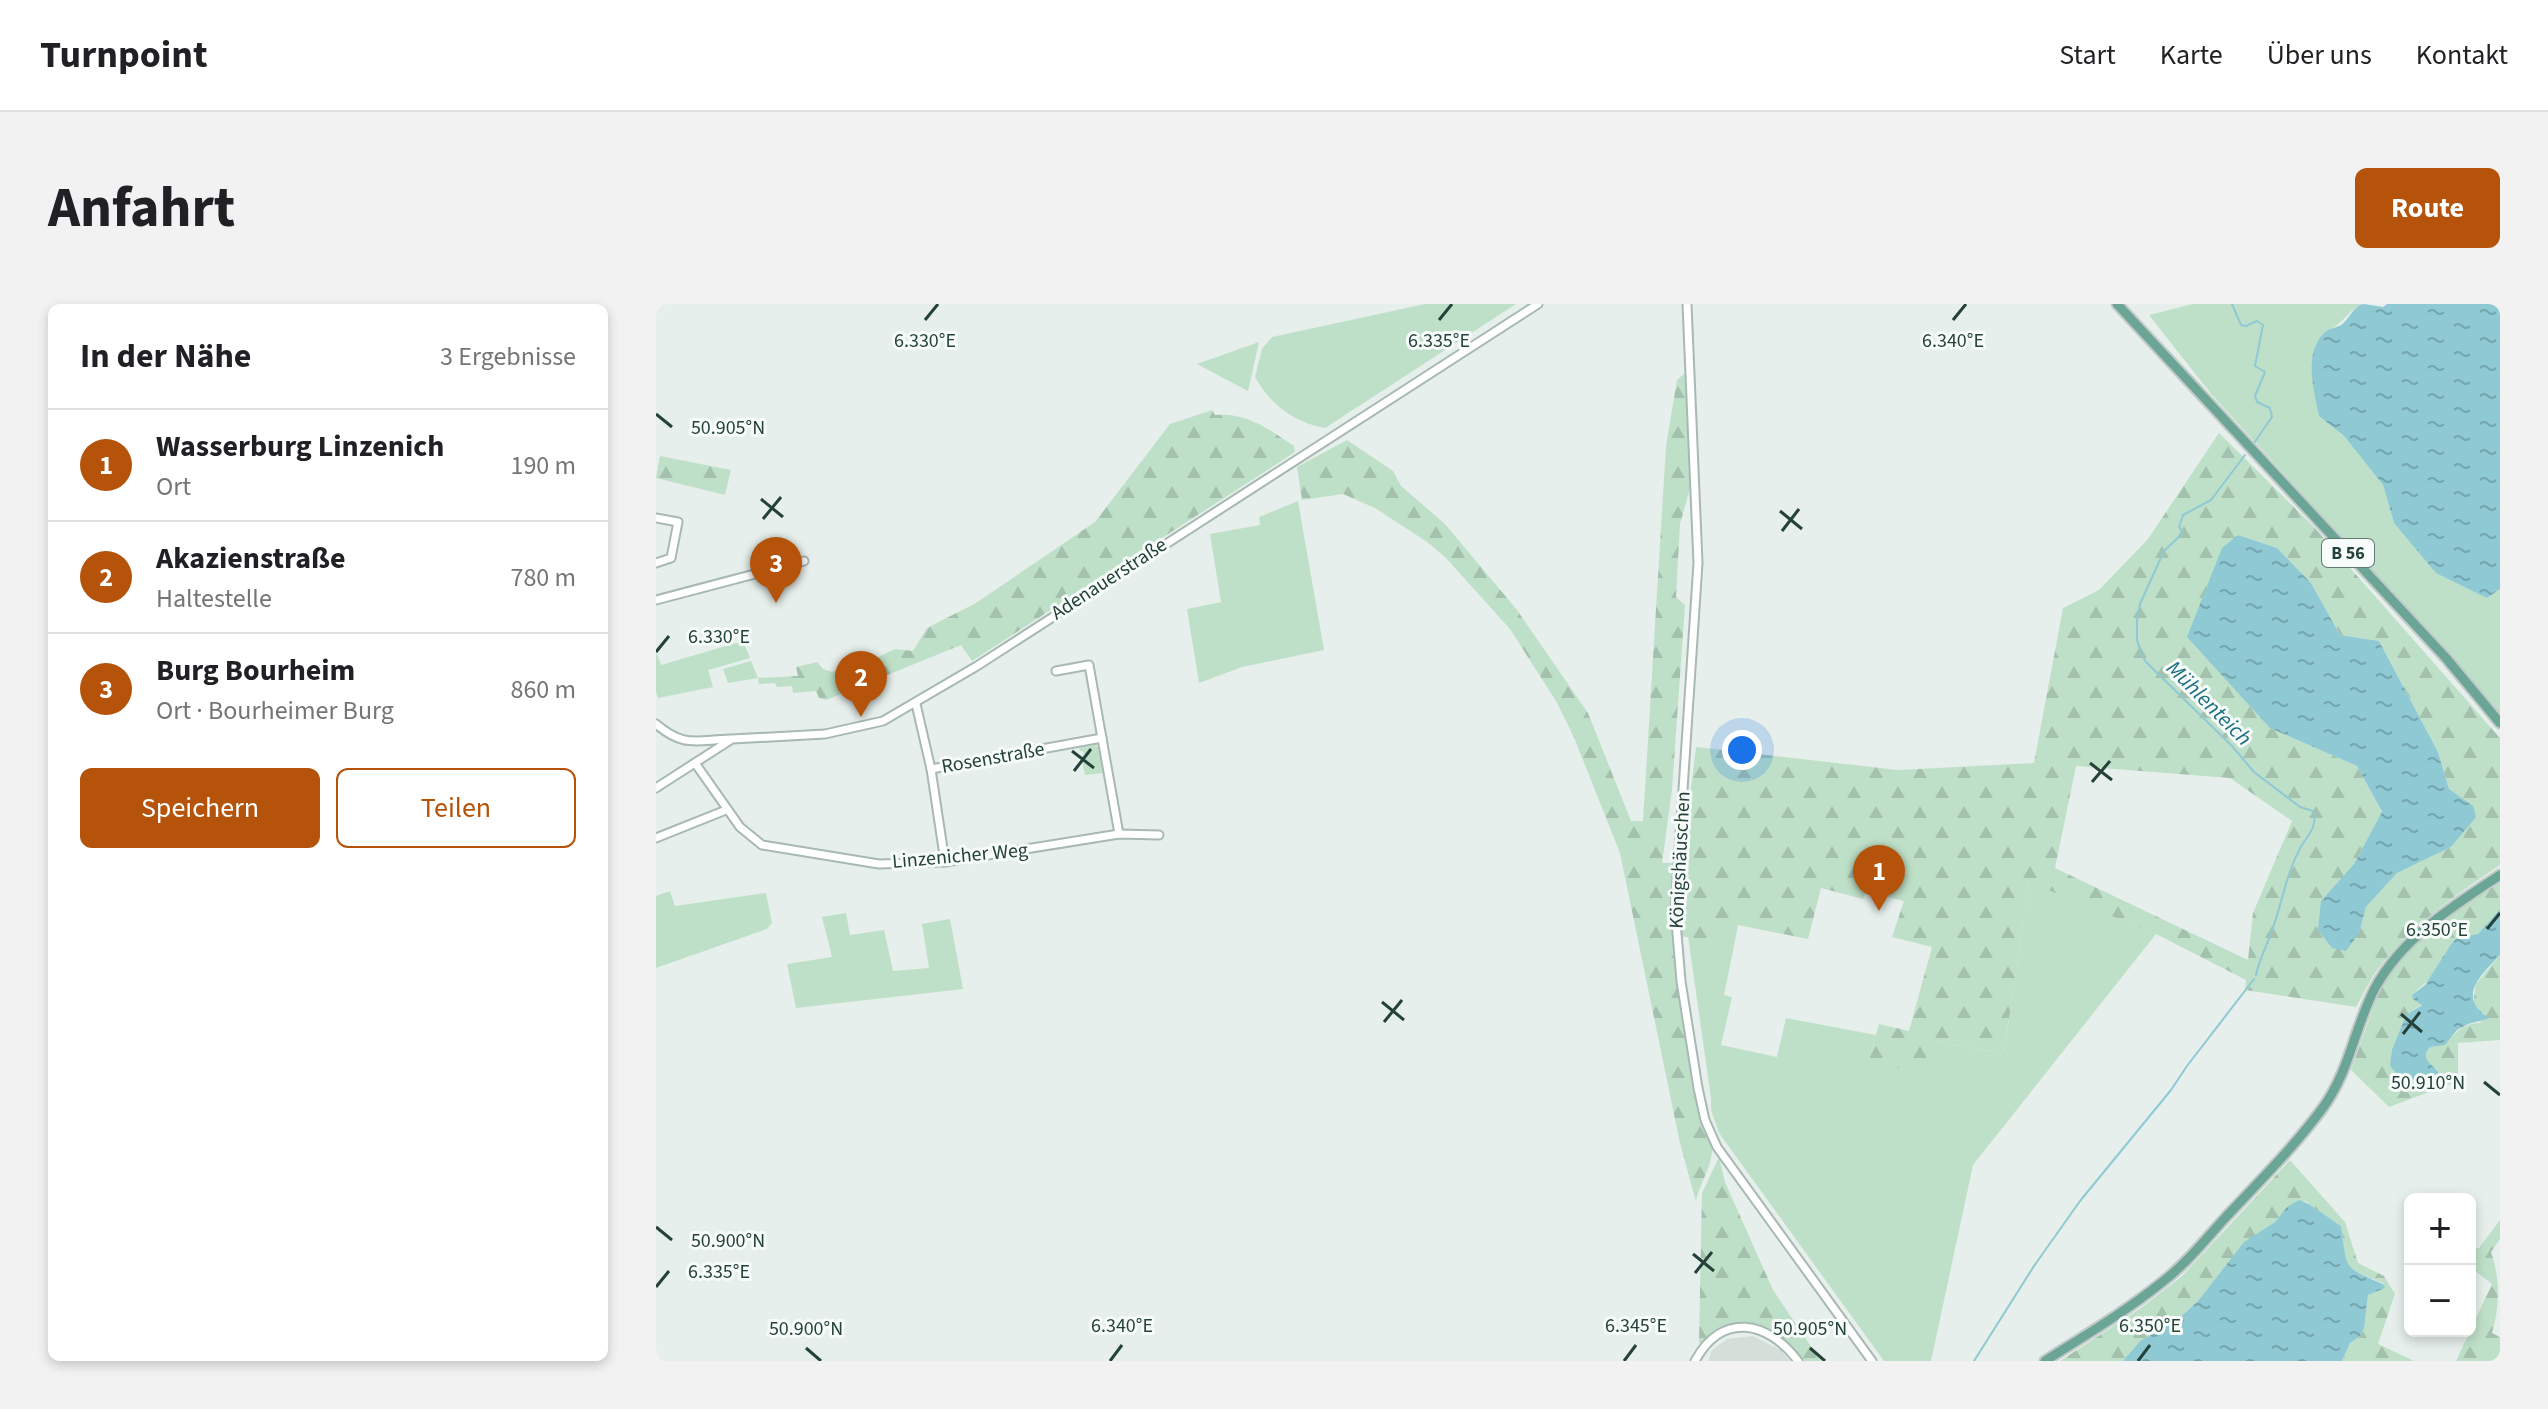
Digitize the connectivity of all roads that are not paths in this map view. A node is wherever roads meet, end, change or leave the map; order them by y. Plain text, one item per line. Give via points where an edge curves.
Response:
1 (1538, 304) edge
2 (1687, 304) edge
3 (2117, 304) edge
4 (656, 518) edge
5 (804, 561) dead end
6 (656, 563) edge
7 (656, 600) edge
8 (1056, 671) dead end
9 (916, 704) junction
10 (2500, 723) edge
11 (656, 724) edge
12 (1102, 738) junction
13 (732, 739) junction
14 (695, 763) junction
15 (931, 769) junction
16 (656, 788) edge
17 (726, 810) junction
18 (1119, 834) junction
19 (1159, 835) dead end
20 (656, 838) edge
21 (945, 862) junction
22 (2500, 875) edge
23 (1695, 1361) edge
24 (1798, 1361) edge
25 (1872, 1361) edge
26 (2045, 1361) edge

1 - 9 street, Adenauerstraße
2 - 25 street, Königshäuschen via 1698,563 1675,902 1698,1088 1717,1147
3 - 10 main road, B 56
4 - 6 street via 678,522 671,558
5 - 7 street
8 - 12 street via 1089,665
9 - 13 street, Adenauerstraße via 883,721 825,734
9 - 15 street
11 - 13 street via 684,742
12 - 15 street, Rosenstraße
12 - 18 street
13 - 14 street, Adenauerstraße
14 - 16 street, Adenauerstraße
14 - 17 street
15 - 21 street
17 - 20 street
17 - 21 street, Linzenicher Weg via 762,845 879,864
18 - 19 street, Linzenicher Weg
18 - 21 street, Linzenicher Weg
22 - 26 main road via 2405,947 2376,987 2343,1073 2323,1108 2185,1261 2151,1291
23 - 24 street via 1710,1341 1731,1329 1753,1328 1783,1342

